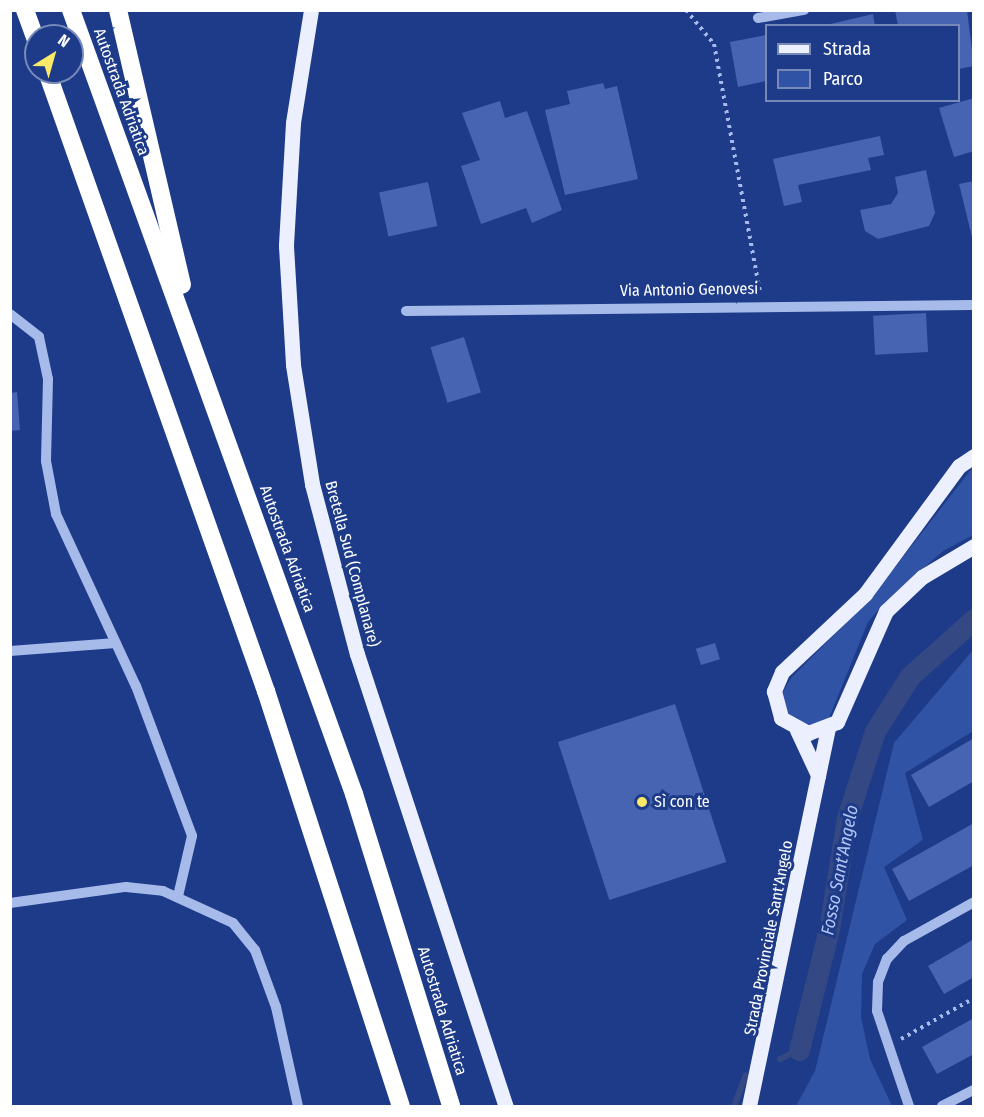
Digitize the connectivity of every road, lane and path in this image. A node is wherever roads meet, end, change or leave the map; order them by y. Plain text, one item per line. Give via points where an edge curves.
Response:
1 (71, 10) edge
2 (118, 10) edge
3 (311, 10) edge
4 (686, 10) edge
5 (804, 10) edge
6 (758, 18) dead end
7 (51, 84) edge
8 (761, 303) junction
9 (974, 305) edge
10 (406, 310) dead end
11 (10, 314) edge
12 (199, 360) junction
13 (972, 453) edge
14 (974, 546) edge
15 (116, 643) junction
16 (10, 651) edge
17 (828, 728) junction
18 (797, 730) junction
19 (818, 775) junction
20 (178, 896) junction
21 (974, 902) edge
22 (10, 903) edge
23 (974, 998) edge
24 (896, 1042) dead end
25 (974, 1090) edge
26 (298, 1107) edge
27 (401, 1107) edge
28 (451, 1107) edge
29 (506, 1107) edge
30 (749, 1107) edge
31 (909, 1107) edge
32 (942, 1107) edge

1 - 12 highway, Autostrada Adriatica
2 - 12 highway
3 - 29 main road, Bretella Sud (Complanare) via 293,123 286,246 293,365 312,484 357,654
4 - 8 path via 714,44
5 - 6 street
7 - 27 highway via 266,691
8 - 9 street, Via Antonio Genovesi
8 - 10 street, Via Antonio Genovesi
11 - 15 street via 39,337 48,379 49,488
12 - 28 highway, Autostrada Adriatica via 354,794
13 - 18 main road via 865,594 777,680 776,710
14 - 17 main road via 922,576 886,611 869,639 844,712
15 - 16 street
15 - 20 street via 192,836
17 - 18 main road
17 - 19 main road, Strada Provinciale Sant'Angelo
18 - 19 main road
19 - 30 main road, Strada Provinciale Sant'Angelo
20 - 22 street via 126,887
20 - 26 street via 233,923 255,950 276,1007
21 - 31 street via 904,941 887,959 878,982 879,1021
23 - 24 path
25 - 32 street

